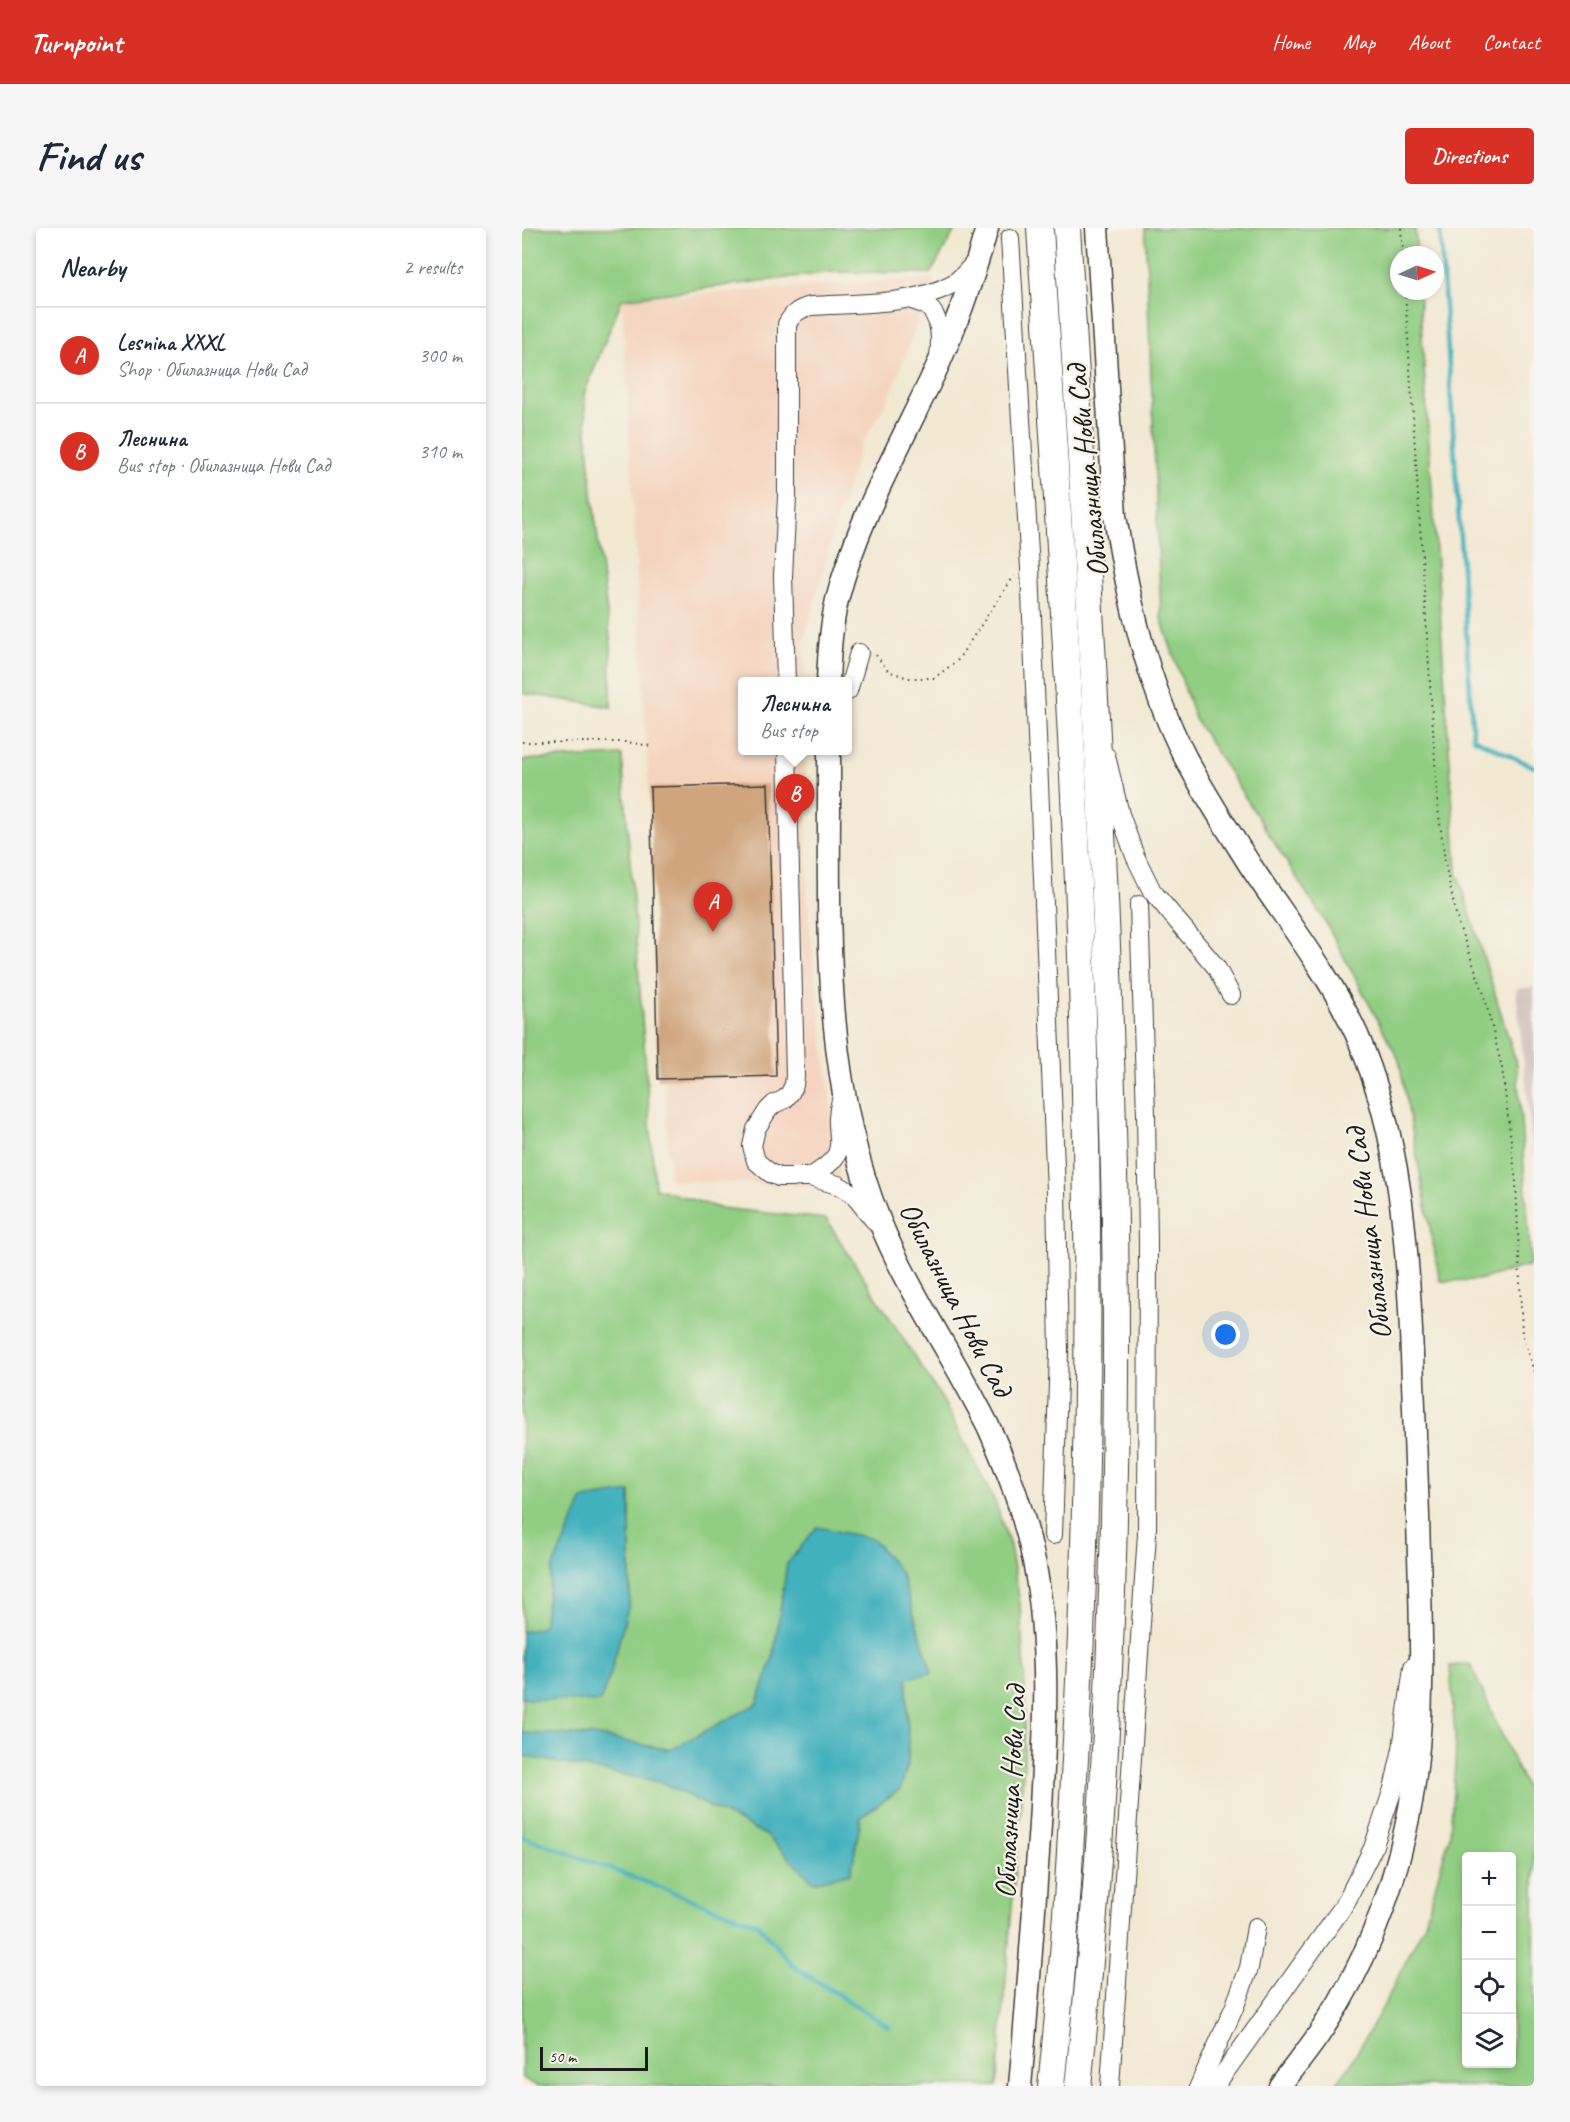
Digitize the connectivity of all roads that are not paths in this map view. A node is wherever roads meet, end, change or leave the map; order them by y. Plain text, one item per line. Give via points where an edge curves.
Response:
1 (987, 228) edge
2 (1040, 228) edge
3 (1067, 228) edge
4 (1097, 228) edge
5 (1010, 238) dead end
6 (978, 258) junction
7 (909, 299) junction
8 (938, 364) junction
9 (859, 653) road end
10 (786, 677) edge
11 (828, 677) edge
12 (852, 677) edge
13 (1096, 713) junction
14 (787, 755) edge
15 (829, 755) edge
16 (838, 755) edge
17 (830, 850) junction
18 (1139, 905) dead end
19 (1231, 995) dead end
20 (844, 1093) junction
21 (810, 1177) junction
22 (881, 1225) junction
23 (1053, 1535) dead end
24 (1420, 1611) junction
25 (1256, 1927) dead end
26 (1020, 2086) edge
27 (1051, 2086) edge
28 (1077, 2086) edge
29 (1110, 2086) edge
30 (1199, 2086) edge
31 (1215, 2086) edge
32 (1280, 2086) edge

1 - 6 main road
2 - 27 highway via 1081,956 1088,1296 1086,1530 1078,1715
3 - 13 highway
4 - 24 main road, Обилазница Нови Сад via 1115,516 1130,597 1150,667 1185,757 1251,866 1319,964 1345,1011 1371,1070 1391,1136 1409,1285
5 - 23 lane via 1030,569 1056,1190 1059,1352
6 - 7 lane via 955,282
6 - 8 main road
7 - 8 lane via 927,306 935,316 941,341
7 - 10 lane via 811,306 799,309 787,324 783,576
8 - 11 main road via 852,553 837,601
9 - 12 lane
13 - 19 lane via 1120,814 1135,856 1152,891 1216,967
13 - 28 highway via 1108,957 1116,1379 1105,1726
14 - 21 lane via 795,1076 790,1094 763,1116 752,1146 756,1161 770,1173
15 - 17 main road, Обилазница Нови Сад
16 - 17 lane
17 - 20 main road, Обилазница Нови Сад via 830,969
18 - 29 lane via 1148,1231 1147,1534
20 - 21 lane via 840,1103 838,1154 827,1167
20 - 22 main road, Обилазница Нови Сад via 856,1154
21 - 22 lane via 846,1189
22 - 26 main road, Обилазница Нови Сад via 990,1430 1023,1516 1034,1562 1043,1623 1046,1726
24 - 31 lane via 1402,1749 1373,1848 1345,1905
24 - 32 main road, Обилазница Нови Сад via 1419,1741 1397,1864 1374,1928 1341,1999
25 - 30 lane via 1249,1968

